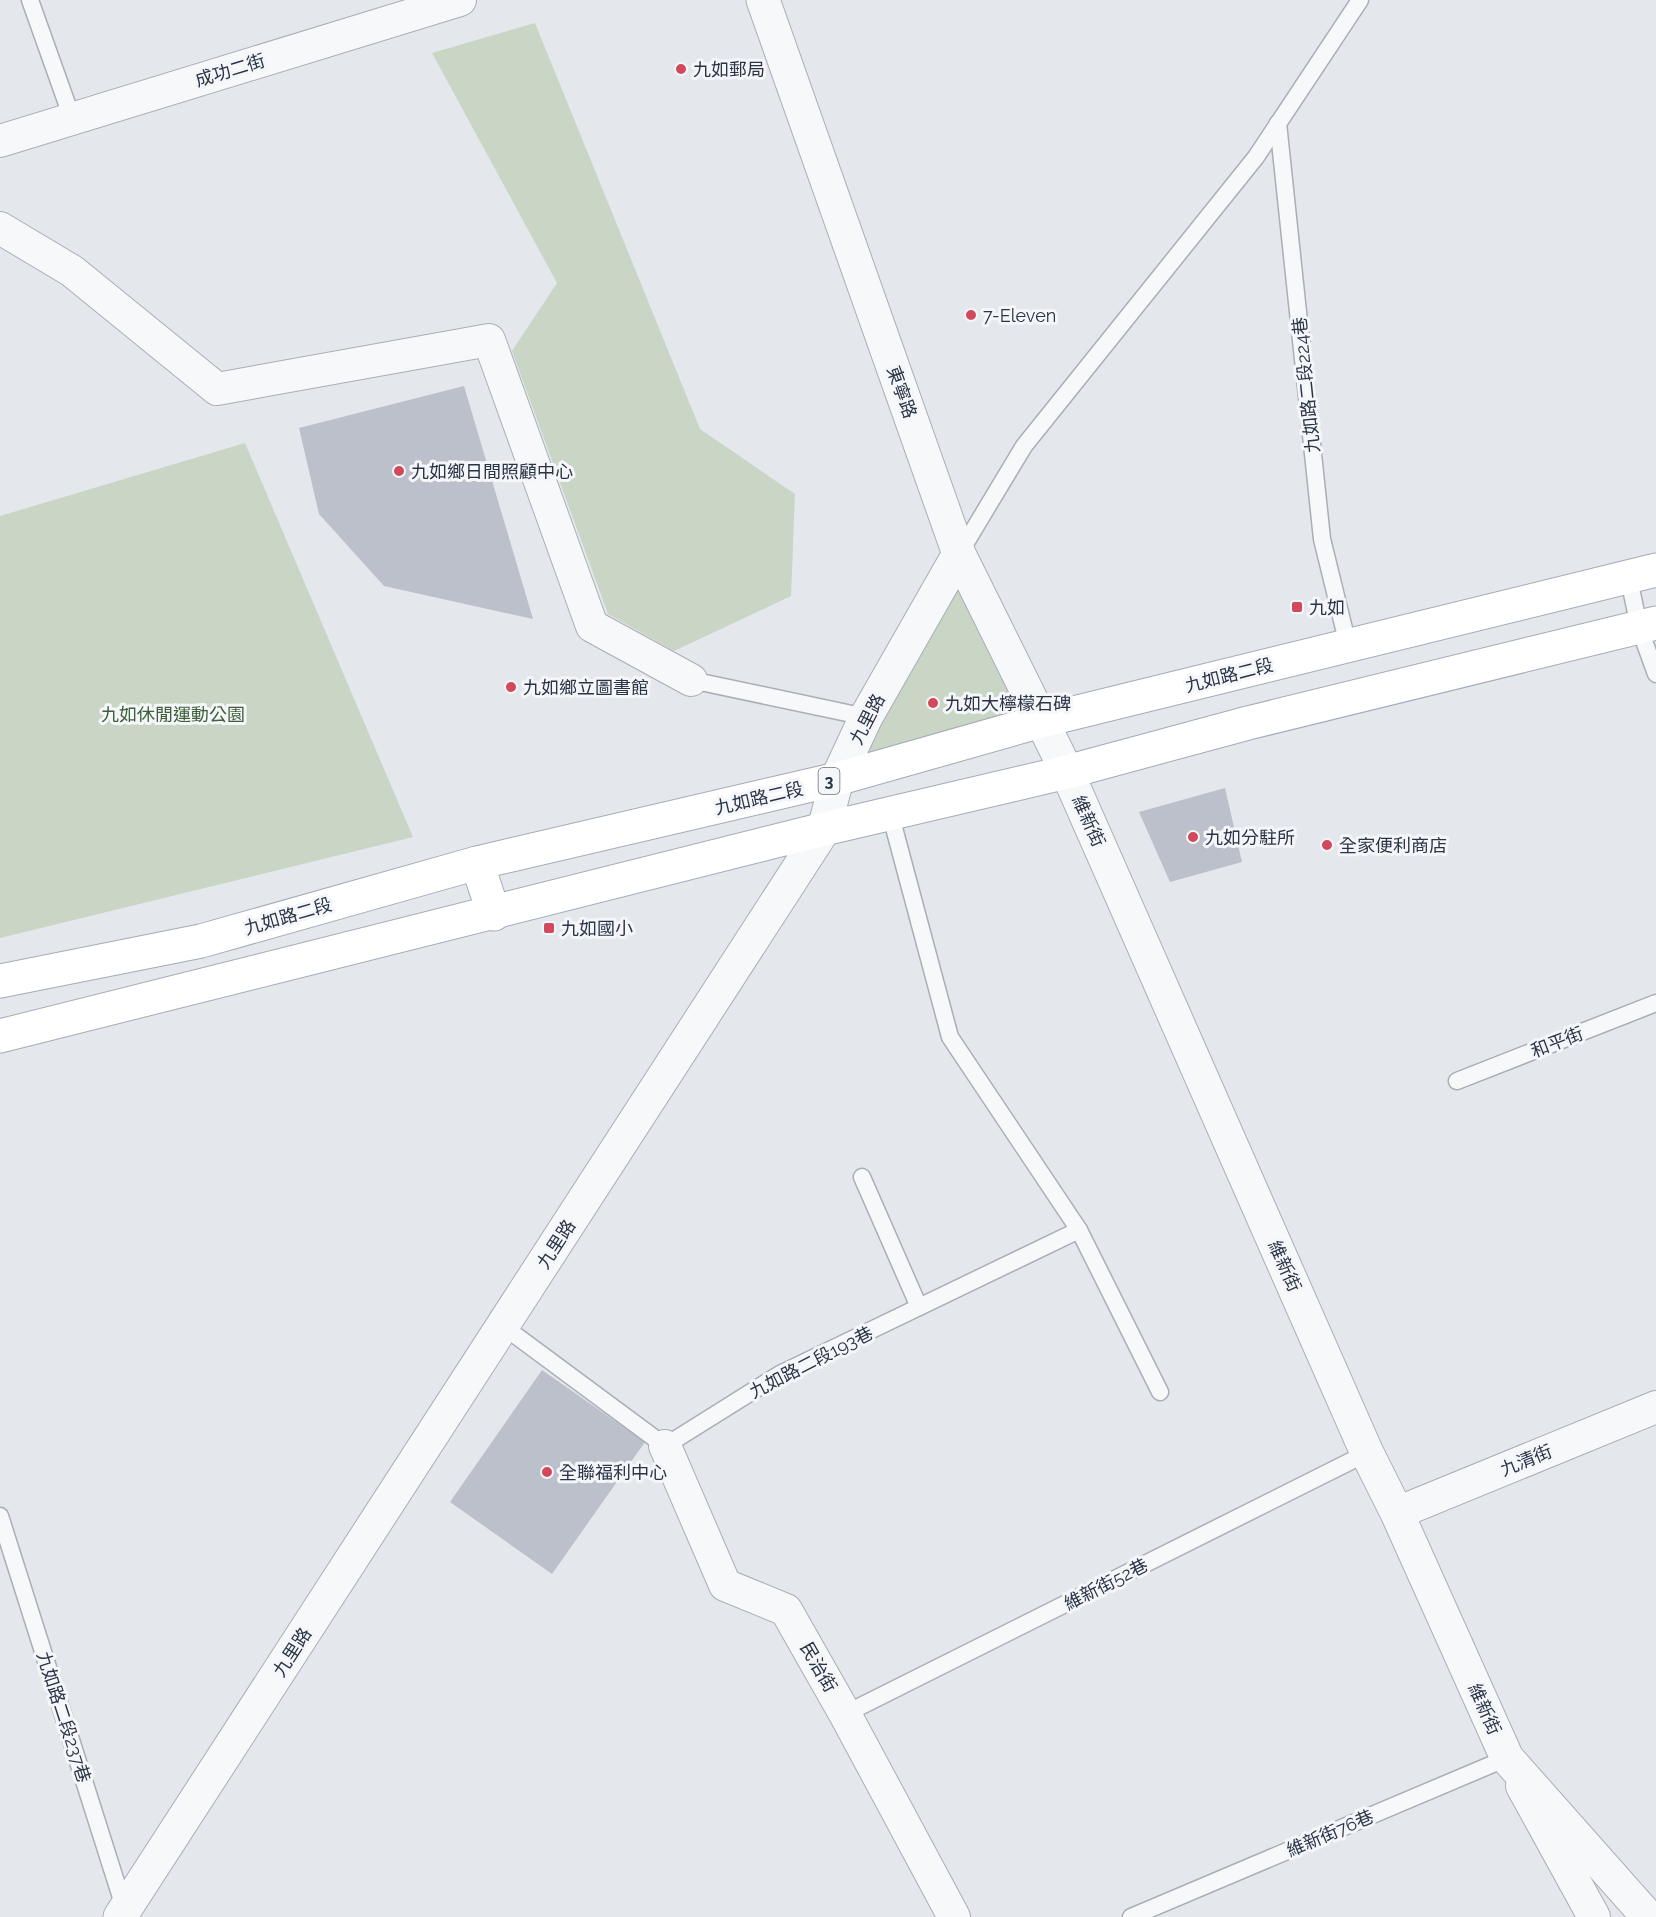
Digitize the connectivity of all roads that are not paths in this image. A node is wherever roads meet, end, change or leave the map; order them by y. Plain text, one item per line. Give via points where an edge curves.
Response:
1 (30, 0) edge
2 (460, 0) edge
3 (763, 0) edge
4 (1360, 0) edge
5 (72, 118) junction
6 (1278, 123) junction
7 (0, 141) edge
8 (0, 228) edge
9 (959, 554) junction
10 (1642, 575) edge
11 (1647, 625) edge
12 (1348, 645) junction
13 (1656, 674) edge
14 (691, 680) joint
15 (866, 717) junction
16 (1041, 721) junction
17 (1067, 772) junction
18 (837, 779) junction
19 (890, 813) junction
20 (824, 829) junction
21 (477, 863) junction
22 (494, 914) junction
23 (201, 941) junction
24 (0, 981) edge
25 (211, 985) junction
26 (1656, 1003) edge
27 (0, 1036) edge
28 (1457, 1081) dead end
29 (862, 1178) dead end
30 (1079, 1230) junction
31 (919, 1307) junction
32 (502, 1326) junction
33 (1160, 1392) dead end
34 (1656, 1407) edge
35 (665, 1446) junction
36 (1367, 1453) junction
37 (1397, 1513) junction
38 (0, 1516) edge
39 (845, 1714) junction
40 (1507, 1758) junction
41 (1155, 1912) edge
42 (124, 1915) edge
43 (954, 1917) edge
44 (1131, 1917) edge
45 (1594, 1917) edge
46 (1648, 1917) edge

1 - 5 lane
2 - 5 street, 成功二街
3 - 9 street, 東寧路
4 - 6 lane
5 - 7 street, 成功二街
6 - 9 lane via 1256,157 1024,446
6 - 12 lane, 九如路二段224巷 via 1322,539
8 - 14 street via 72,271 217,389 489,340 592,626
9 - 15 street, 九里路
9 - 16 street, 東寧路
10 - 11 lane
10 - 12 main road, 九如路二段 / 3
11 - 13 lane
11 - 17 main road via 1248,723
12 - 16 main road, 九如路二段 / 3
14 - 15 lane
15 - 18 street, 九里路
16 - 17 street, 東寧路
16 - 18 main road, 九如路二段 / 3
17 - 19 main road
17 - 36 street, 維新街
18 - 20 street, 九里路
18 - 21 main road, 九如路二段 / 3
19 - 20 main road
19 - 30 lane via 950,1037
20 - 22 main road
20 - 32 street, 九里路
21 - 22 main road
21 - 23 main road, 九如路二段 / 3
22 - 25 main road
23 - 24 main road, 九如路二段 / 3
23 - 25 main road
25 - 27 main road
26 - 28 lane, 和平街
29 - 31 lane
30 - 31 lane, 九如路二段193巷
30 - 33 lane
31 - 35 lane, 九如路二段193巷 via 780,1374
32 - 35 lane
32 - 42 street, 九里路
34 - 37 street, 九清街
35 - 39 street, 民治街 via 725,1585 786,1610
36 - 37 street, 維新街
36 - 39 lane, 維新街52巷
37 - 40 street, 維新街
38 - 42 lane, 九如路二段237巷
39 - 43 street, 民治街
40 - 41 lane, 維新街76巷
40 - 45 street, 維新街
40 - 46 street, 維新街
41 - 44 lane, 維新街76巷

